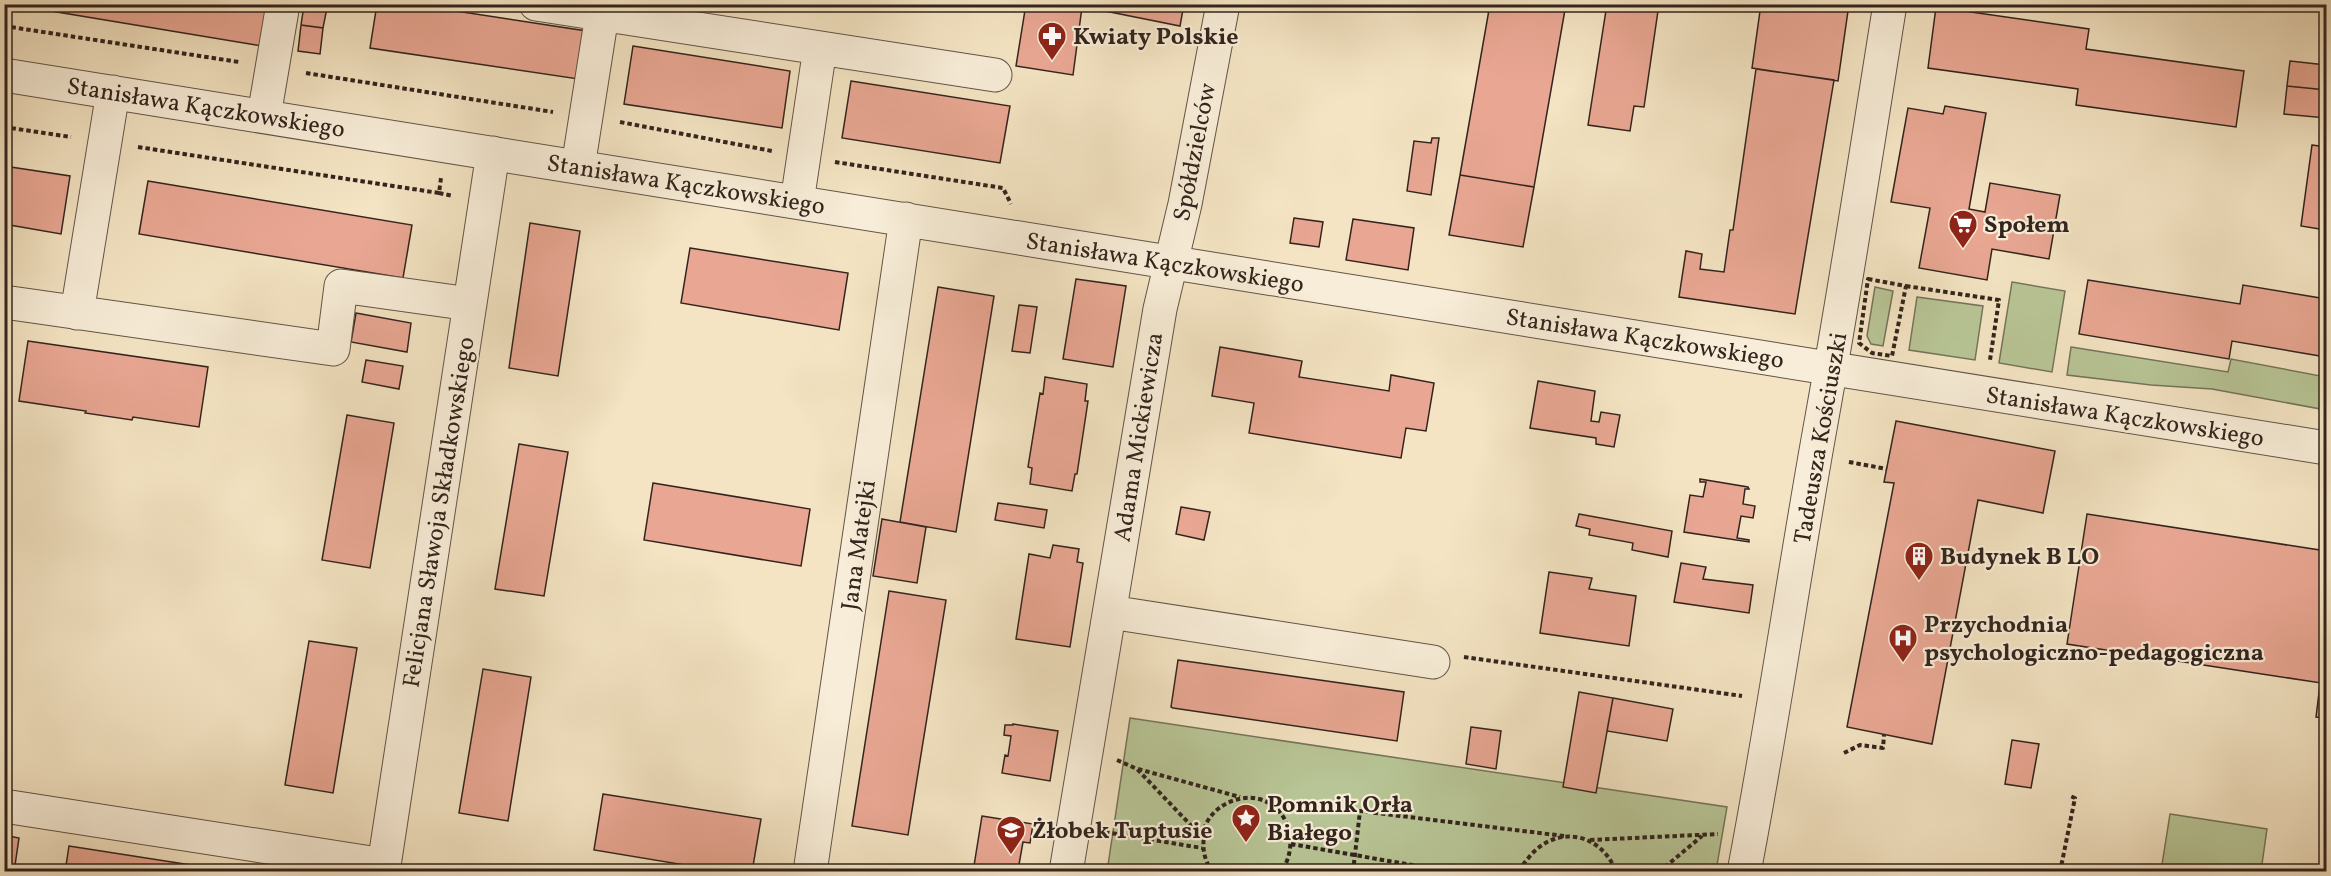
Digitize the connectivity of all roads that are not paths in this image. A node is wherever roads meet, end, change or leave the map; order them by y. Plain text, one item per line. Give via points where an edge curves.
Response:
1 (283, 4) edge
2 (536, 4) edge
3 (1223, 4) edge
4 (1890, 4) edge
5 (602, 15) junction
6 (820, 48) junction
7 (4, 75) edge
8 (995, 75) dead end
9 (113, 92) junction
10 (264, 116) junction
11 (493, 153) junction
12 (578, 167) junction
13 (797, 202) junction
14 (906, 219) junction
15 (1170, 263) junction
16 (4, 302) edge
17 (470, 304) junction
18 (77, 313) junction
19 (1832, 369) junction
20 (2326, 448) edge
21 (1110, 612) junction
22 (1431, 662) road end
23 (4, 806) edge
24 (384, 868) edge
25 (810, 872) edge
26 (1066, 872) edge
27 (1744, 872) edge

1 - 10 street
2 - 5 street
3 - 15 street, Spółdzielców
4 - 19 street, Tadeusza Kościuszki
5 - 6 street
5 - 12 street
6 - 8 street
6 - 13 street
7 - 9 street, Stanisława Kączkowskiego
9 - 10 street, Stanisława Kączkowskiego
9 - 18 street
10 - 11 street, Stanisława Kączkowskiego
11 - 12 street, Stanisława Kączkowskiego
11 - 17 street, Felicjana Sławoja Składkowskiego
12 - 13 street, Stanisława Kączkowskiego
13 - 14 street, Stanisława Kączkowskiego
14 - 15 street, Stanisława Kączkowskiego
14 - 25 street, Jana Matejki
15 - 19 street, Stanisława Kączkowskiego
15 - 21 street, Adama Mickiewicza
16 - 18 street
17 - 18 street via 340,286 333,349
17 - 24 street, Felicjana Sławoja Składkowskiego
19 - 20 street, Stanisława Kączkowskiego
19 - 27 street, Tadeusza Kościuszki
21 - 22 street
21 - 26 street, Adama Mickiewicza
23 - 24 street

